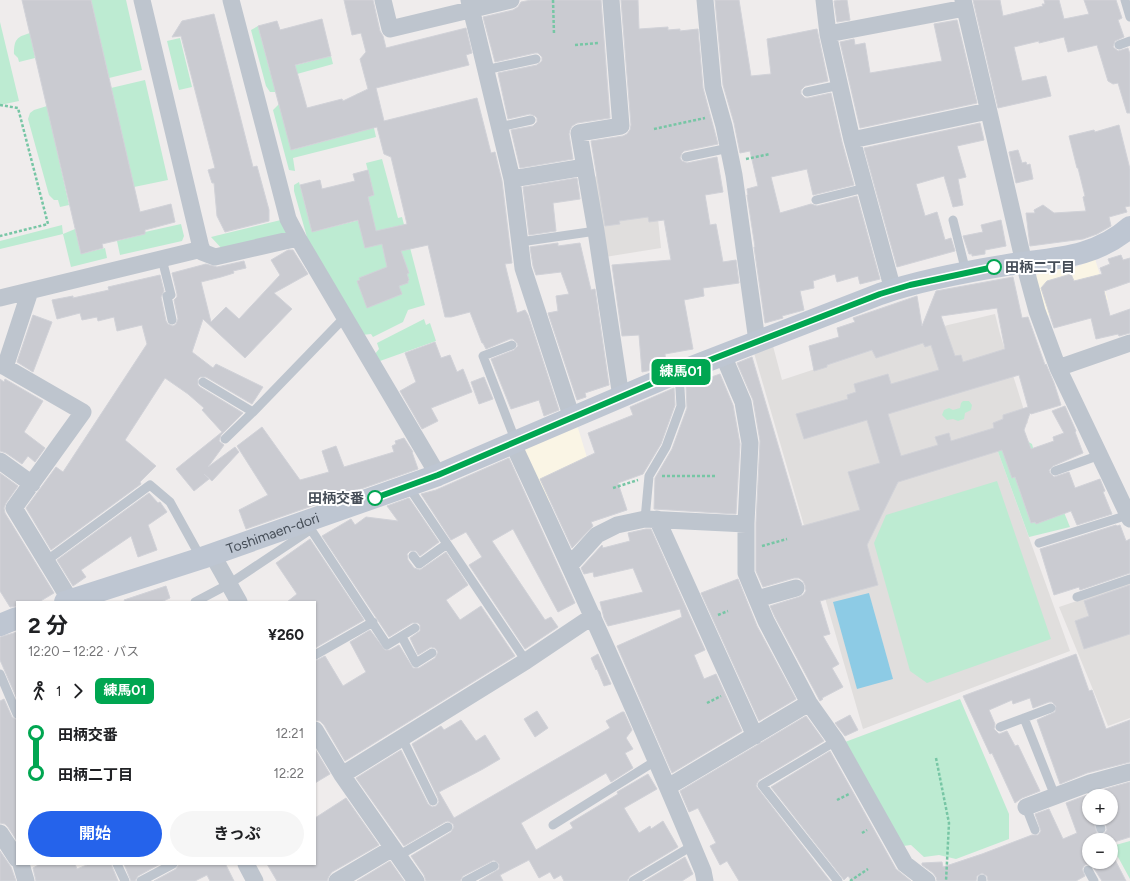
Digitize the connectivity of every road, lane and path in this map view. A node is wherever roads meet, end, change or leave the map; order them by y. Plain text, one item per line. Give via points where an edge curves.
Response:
1 (142, 0) edge
2 (231, 0) edge
3 (383, 0) edge
4 (511, 0) edge
5 (553, 0) edge
6 (611, 0) edge
7 (705, 0) edge
8 (824, 0) edge
9 (1125, 0) edge
10 (964, 4) edge
11 (470, 5) edge
12 (1130, 17) edge
13 (554, 34) dead end
14 (828, 34) junction
15 (1130, 41) edge
16 (615, 42) junction
17 (575, 44) dead end
18 (1119, 45) dead end
19 (536, 59) dead end
20 (485, 70) junction
21 (840, 85) junction
22 (807, 92) dead end
23 (0, 105) edge
24 (988, 111) junction
25 (721, 115) junction
26 (531, 120) dead end
27 (499, 127) junction
28 (654, 128) dead end
29 (852, 140) junction
30 (770, 154) dead end
31 (730, 155) junction
32 (686, 157) dead end
33 (585, 167) junction
34 (512, 179) junction
35 (865, 188) junction
36 (816, 200) dead end
37 (953, 220) dead end
38 (596, 231) junction
39 (0, 236) edge
40 (1127, 236) edge
41 (298, 238) junction
42 (520, 242) junction
43 (202, 249) junction
44 (162, 259) junction
45 (1024, 263) junction
46 (966, 272) junction
47 (893, 290) junction
48 (30, 291) junction
49 (0, 298) edge
50 (344, 318) junction
51 (172, 320) dead end
52 (757, 341) junction
53 (1130, 343) edge
54 (512, 345) dead end
55 (723, 355) junction
56 (1058, 368) junction
57 (679, 372) junction
58 (203, 382) dead end
59 (621, 396) junction
60 (253, 412) junction
61 (572, 418) junction
62 (225, 439) dead end
63 (514, 443) junction
64 (1100, 455) junction
65 (0, 461) edge
66 (1055, 471) dead end
67 (438, 475) junction
68 (649, 476) junction
69 (718, 476) dead end
70 (32, 484) junction
71 (408, 486) junction
72 (614, 488) dead end
73 (1129, 517) edge
74 (651, 519) junction
75 (746, 524) junction
76 (308, 526) junction
77 (788, 539) dead end
78 (1038, 543) dead end
79 (447, 544) junction
80 (746, 550) junction
81 (207, 556) junction
82 (413, 556) dead end
83 (46, 561) junction
84 (570, 565) junction
85 (1130, 579) edge
86 (229, 584) junction
87 (796, 588) dead end
88 (1077, 597) dead end
89 (757, 599) junction
90 (78, 600) edge
91 (197, 601) edge
92 (238, 601) edge
93 (593, 616) junction
94 (16, 618) edge
95 (373, 622) junction
96 (0, 624) edge
97 (415, 628) dead end
98 (402, 636) junction
99 (432, 653) dead end
100 (316, 655) edge
101 (526, 661) junction
102 (0, 674) edge
103 (809, 703) junction
104 (1051, 708) dead end
105 (16, 712) edge
106 (1024, 718) junction
107 (1000, 726) dead end
108 (316, 732) edge
109 (755, 736) junction
110 (402, 738) junction
111 (836, 741) junction
112 (936, 758) dead end
113 (656, 760) junction
114 (1130, 772) edge
115 (342, 775) junction
116 (668, 786) junction
117 (1094, 789) edge
118 (1082, 792) edge
119 (1055, 796) junction
120 (433, 801) dead end
121 (1026, 807) joint
122 (553, 825) dead end
123 (1100, 825) edge
124 (448, 827) dead end
125 (1101, 829) dead end
126 (1035, 830) dead end
127 (0, 833) edge
128 (692, 846) junction
129 (396, 852) junction
130 (16, 857) edge
131 (117, 865) edge
132 (171, 865) edge
133 (247, 865) edge
134 (494, 866) dead end
135 (868, 869) dead end
136 (1088, 870) dead end
137 (124, 881) edge
138 (141, 881) edge
139 (255, 881) edge
140 (337, 881) edge
141 (416, 881) edge
142 (466, 881) edge
143 (633, 881) edge
144 (705, 881) edge
145 (838, 881) edge
146 (849, 881) edge
147 (927, 881) edge
148 (946, 881) edge
149 (1094, 881) edge

1 - 43 street
2 - 41 street via 278,184 288,219
3 - 11 street via 390,29
4 - 11 street
5 - 13 path
6 - 16 street
7 - 25 street via 713,87
8 - 14 street
9 - 12 lane
10 - 14 street
10 - 24 street
11 - 20 street
14 - 21 street
15 - 18 lane
16 - 17 path
16 - 33 street via 621,126 580,133
19 - 20 lane
20 - 27 street
21 - 22 lane
21 - 29 street
23 - 39 path via 18,108 48,224
24 - 29 street
24 - 45 street
25 - 28 path
25 - 31 street
26 - 27 lane
27 - 34 street
29 - 35 street
30 - 31 path
31 - 32 lane
31 - 52 street
33 - 34 street
33 - 38 street
34 - 42 street
35 - 36 lane
35 - 47 street
37 - 46 lane
38 - 42 lane
38 - 59 street
40 - 45 street, Toshimaen-dori via 1077,256
41 - 43 street via 215,257 202,252
41 - 50 street
42 - 61 street via 523,268
43 - 44 street
44 - 48 street
44 - 51 lane via 171,295 167,296
45 - 46 street, Toshimaen-dori
45 - 56 street via 1037,311
46 - 47 street, Toshimaen-dori
47 - 52 street, Toshimaen-dori
48 - 49 street
48 - 70 street via 5,367 82,412
50 - 60 lane
50 - 67 street
52 - 55 street, Toshimaen-dori
53 - 56 street
54 - 63 lane via 483,356
55 - 57 street, Toshimaen-dori
55 - 75 street via 743,402 750,444
56 - 64 street
57 - 59 street, Toshimaen-dori
57 - 68 lane via 681,406 666,447
58 - 60 lane
59 - 61 street, Toshimaen-dori
60 - 62 lane
61 - 63 street, Toshimaen-dori
63 - 67 street, Toshimaen-dori
63 - 84 street
64 - 66 lane
64 - 73 street
65 - 70 street
67 - 71 street, Toshimaen-dori
68 - 69 path
68 - 72 path
68 - 74 lane
70 - 83 street via 14,508
71 - 76 street, Toshimaen-dori
71 - 79 lane
73 - 78 lane
74 - 75 street
74 - 84 street via 618,525 597,535
74 - 109 street
75 - 80 street
76 - 81 street, Toshimaen-dori
76 - 86 lane
76 - 95 lane
77 - 80 path
79 - 82 lane via 419,564
79 - 101 lane
80 - 89 street via 746,573
81 - 83 lane via 170,502 150,485
81 - 86 street
81 - 90 street, Toshimaen-dori
83 - 90 street
84 - 93 street
85 - 88 lane
86 - 91 lane
86 - 92 street
87 - 89 street
89 - 103 street
93 - 101 street
93 - 113 street
94 - 96 street
95 - 98 lane via 387,646
95 - 100 lane
97 - 98 lane
98 - 99 lane via 416,663
101 - 110 street
102 - 105 lane
103 - 109 street
103 - 111 street
104 - 106 lane
106 - 107 lane
106 - 119 lane
108 - 115 street
109 - 116 street
110 - 115 street
110 - 120 lane
111 - 145 lane via 762,785
111 - 147 street via 905,864
112 - 148 path via 949,823
113 - 116 street
113 - 122 lane
114 - 117 street
115 - 129 street
116 - 128 street
118 - 119 street
119 - 121 street
121 - 126 lane
123 - 125 lane
124 - 129 lane
127 - 130 street
128 - 143 lane
128 - 144 street
129 - 140 street
129 - 141 street
131 - 137 lane
132 - 138 lane
133 - 139 street
134 - 142 lane
135 - 146 path
136 - 149 lane

